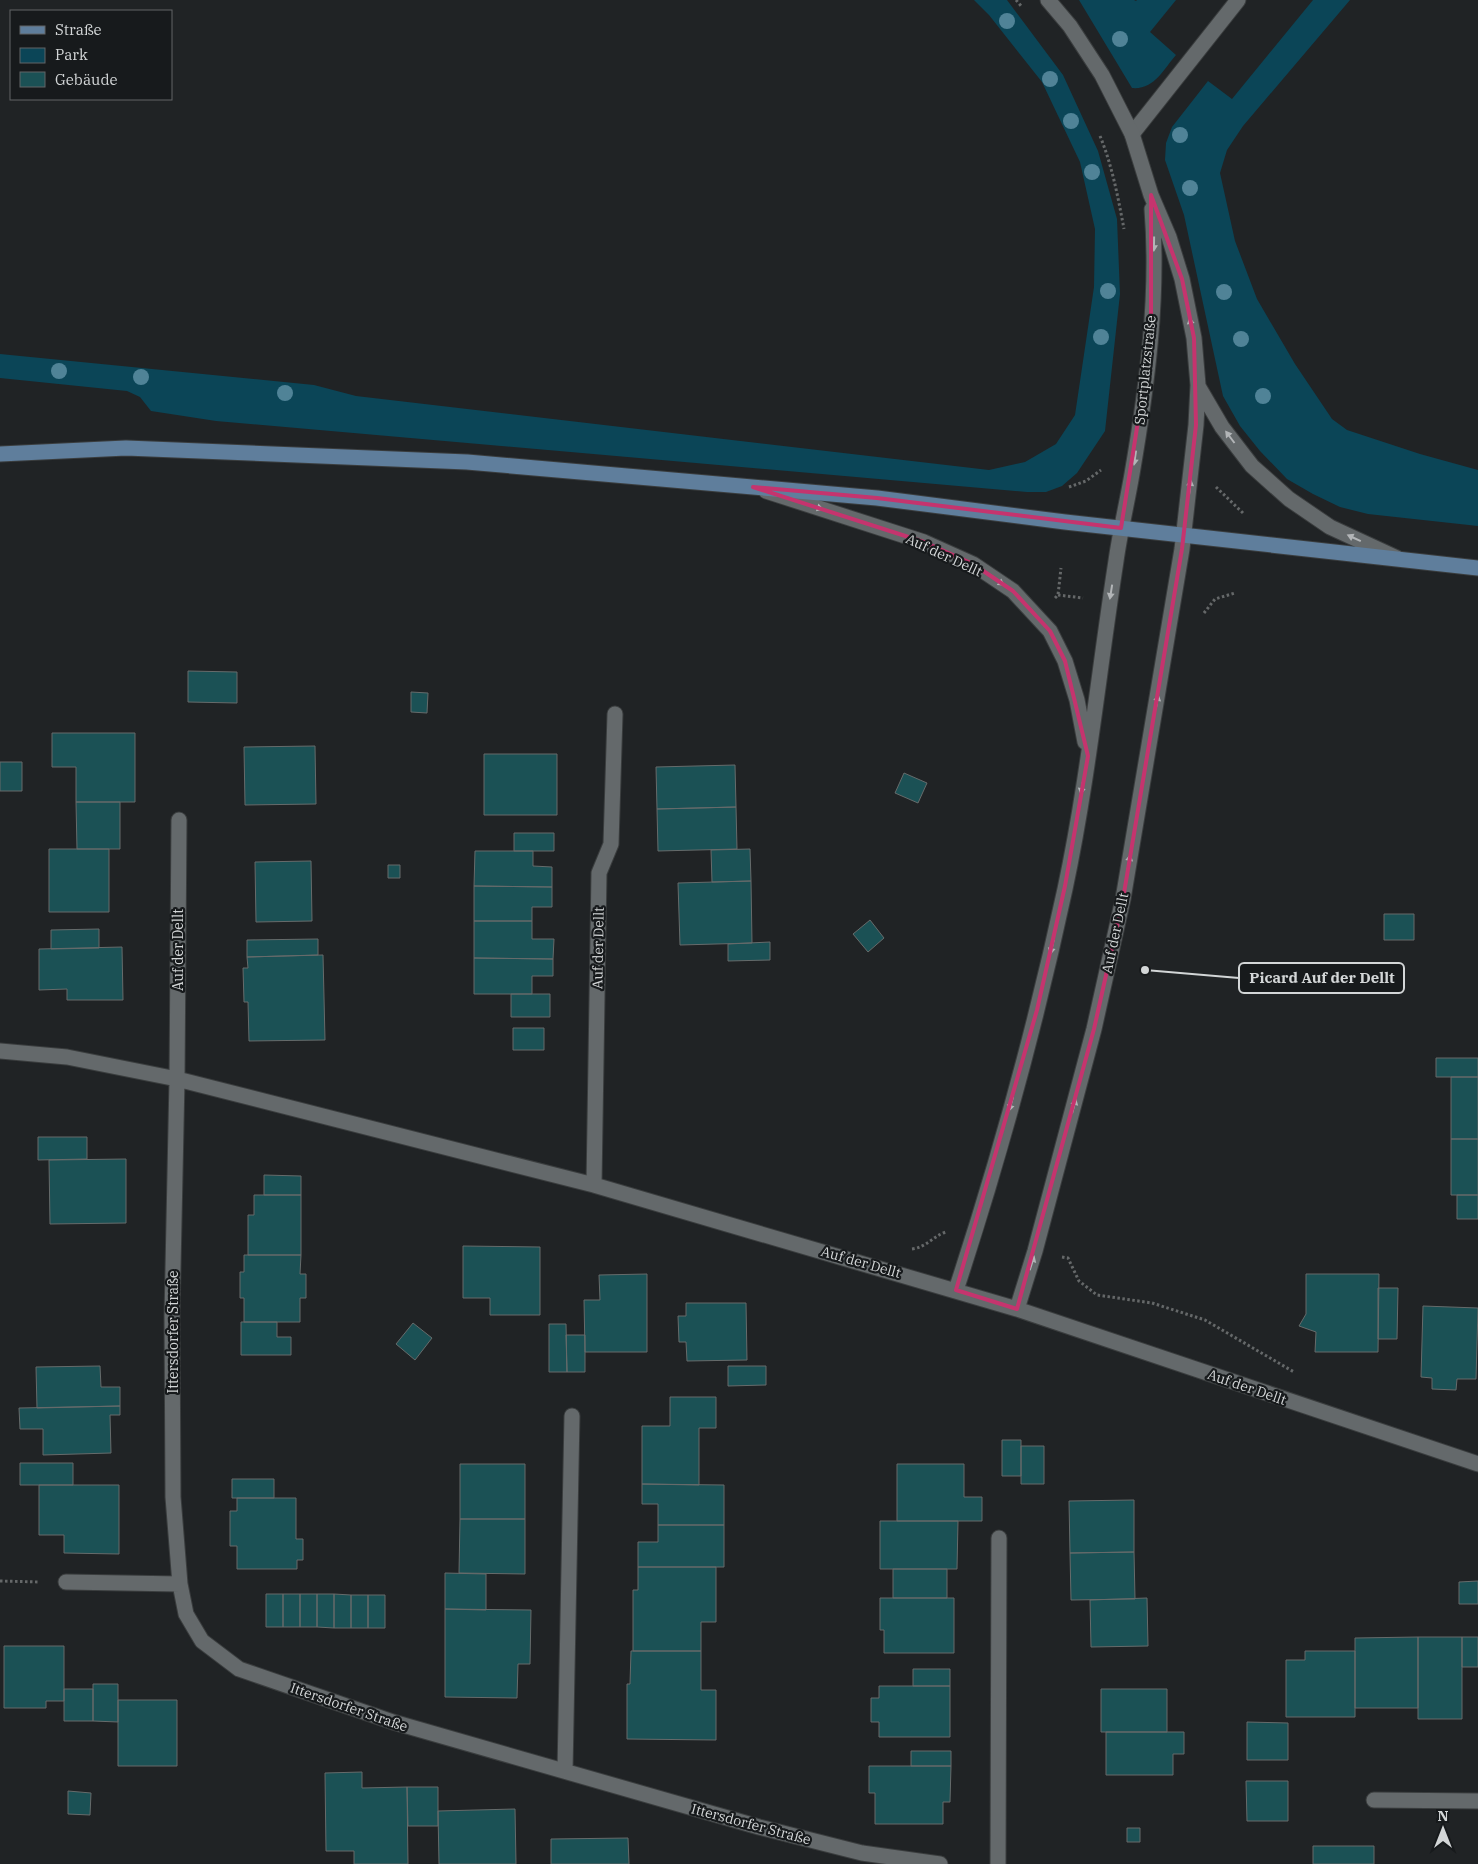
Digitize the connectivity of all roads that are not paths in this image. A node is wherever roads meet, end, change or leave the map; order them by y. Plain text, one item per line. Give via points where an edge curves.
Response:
1 (1048, 0) edge
2 (1238, 0) edge
3 (1132, 134) junction
4 (1151, 195) junction
5 (1198, 385) junction
6 (0, 454) edge
7 (753, 487) junction
8 (1121, 528) junction
9 (1183, 542) junction
10 (1119, 544) joint
11 (1398, 559) junction
12 (1478, 568) edge
13 (615, 714) dead end
14 (1088, 756) junction
15 (178, 820) dead end
16 (0, 1051) edge
17 (177, 1079) junction
18 (594, 1185) junction
19 (956, 1290) junction
20 (1017, 1309) junction
21 (572, 1416) dead end
22 (1478, 1464) edge
23 (999, 1538) dead end
24 (66, 1582) road end
25 (180, 1584) junction
26 (565, 1771) junction
27 (1374, 1800) dead end
28 (1478, 1801) edge
29 (940, 1864) edge
30 (998, 1864) edge

1 - 3 street, Sportplatzstraße via 1070,26 1102,75
2 - 3 street
3 - 4 street, Sportplatzstraße
5 -> 4 street, Sportplatzstraße via 1194,338 1182,279
4 -> 8 street, Sportplatzstraße via 1154,236 1151,340
9 -> 5 street, Sportplatzstraße
11 -> 5 street, Sportplatzstraße via 1330,527 1289,499 1252,466 1222,427
6 - 7 main road via 126,448 458,461
7 - 8 main road via 877,498
7 -> 14 street, Auf der Dellt via 924,542 973,564 1013,591 1050,631 1065,660
8 - 9 main road
8 - 10 street, Sportplatzstraße
9 - 11 main road
20 -> 9 street, Auf der Dellt via 1036,1251 1094,1030 1121,908
10 -> 14 street, Auf der Dellt
11 - 12 main road
13 - 18 street, Auf der Dellt via 611,844 599,873
14 -> 19 street, Auf der Dellt via 1065,886 1038,1010
15 - 17 street, Auf der Dellt
16 - 17 street, Auf der Dellt via 67,1057
17 - 18 street, Auf der Dellt
17 - 25 street, Ittersdorfer Straße via 172,1316 173,1478
18 - 19 street, Auf der Dellt
19 - 20 street, Auf der Dellt
20 - 22 street, Auf der Dellt
21 - 26 street
23 - 30 street
24 - 25 street
25 - 26 street, Ittersdorfer Straße via 186,1614 202,1642 239,1669 393,1722
26 - 29 street, Ittersdorfer Straße via 862,1853
27 - 28 street

